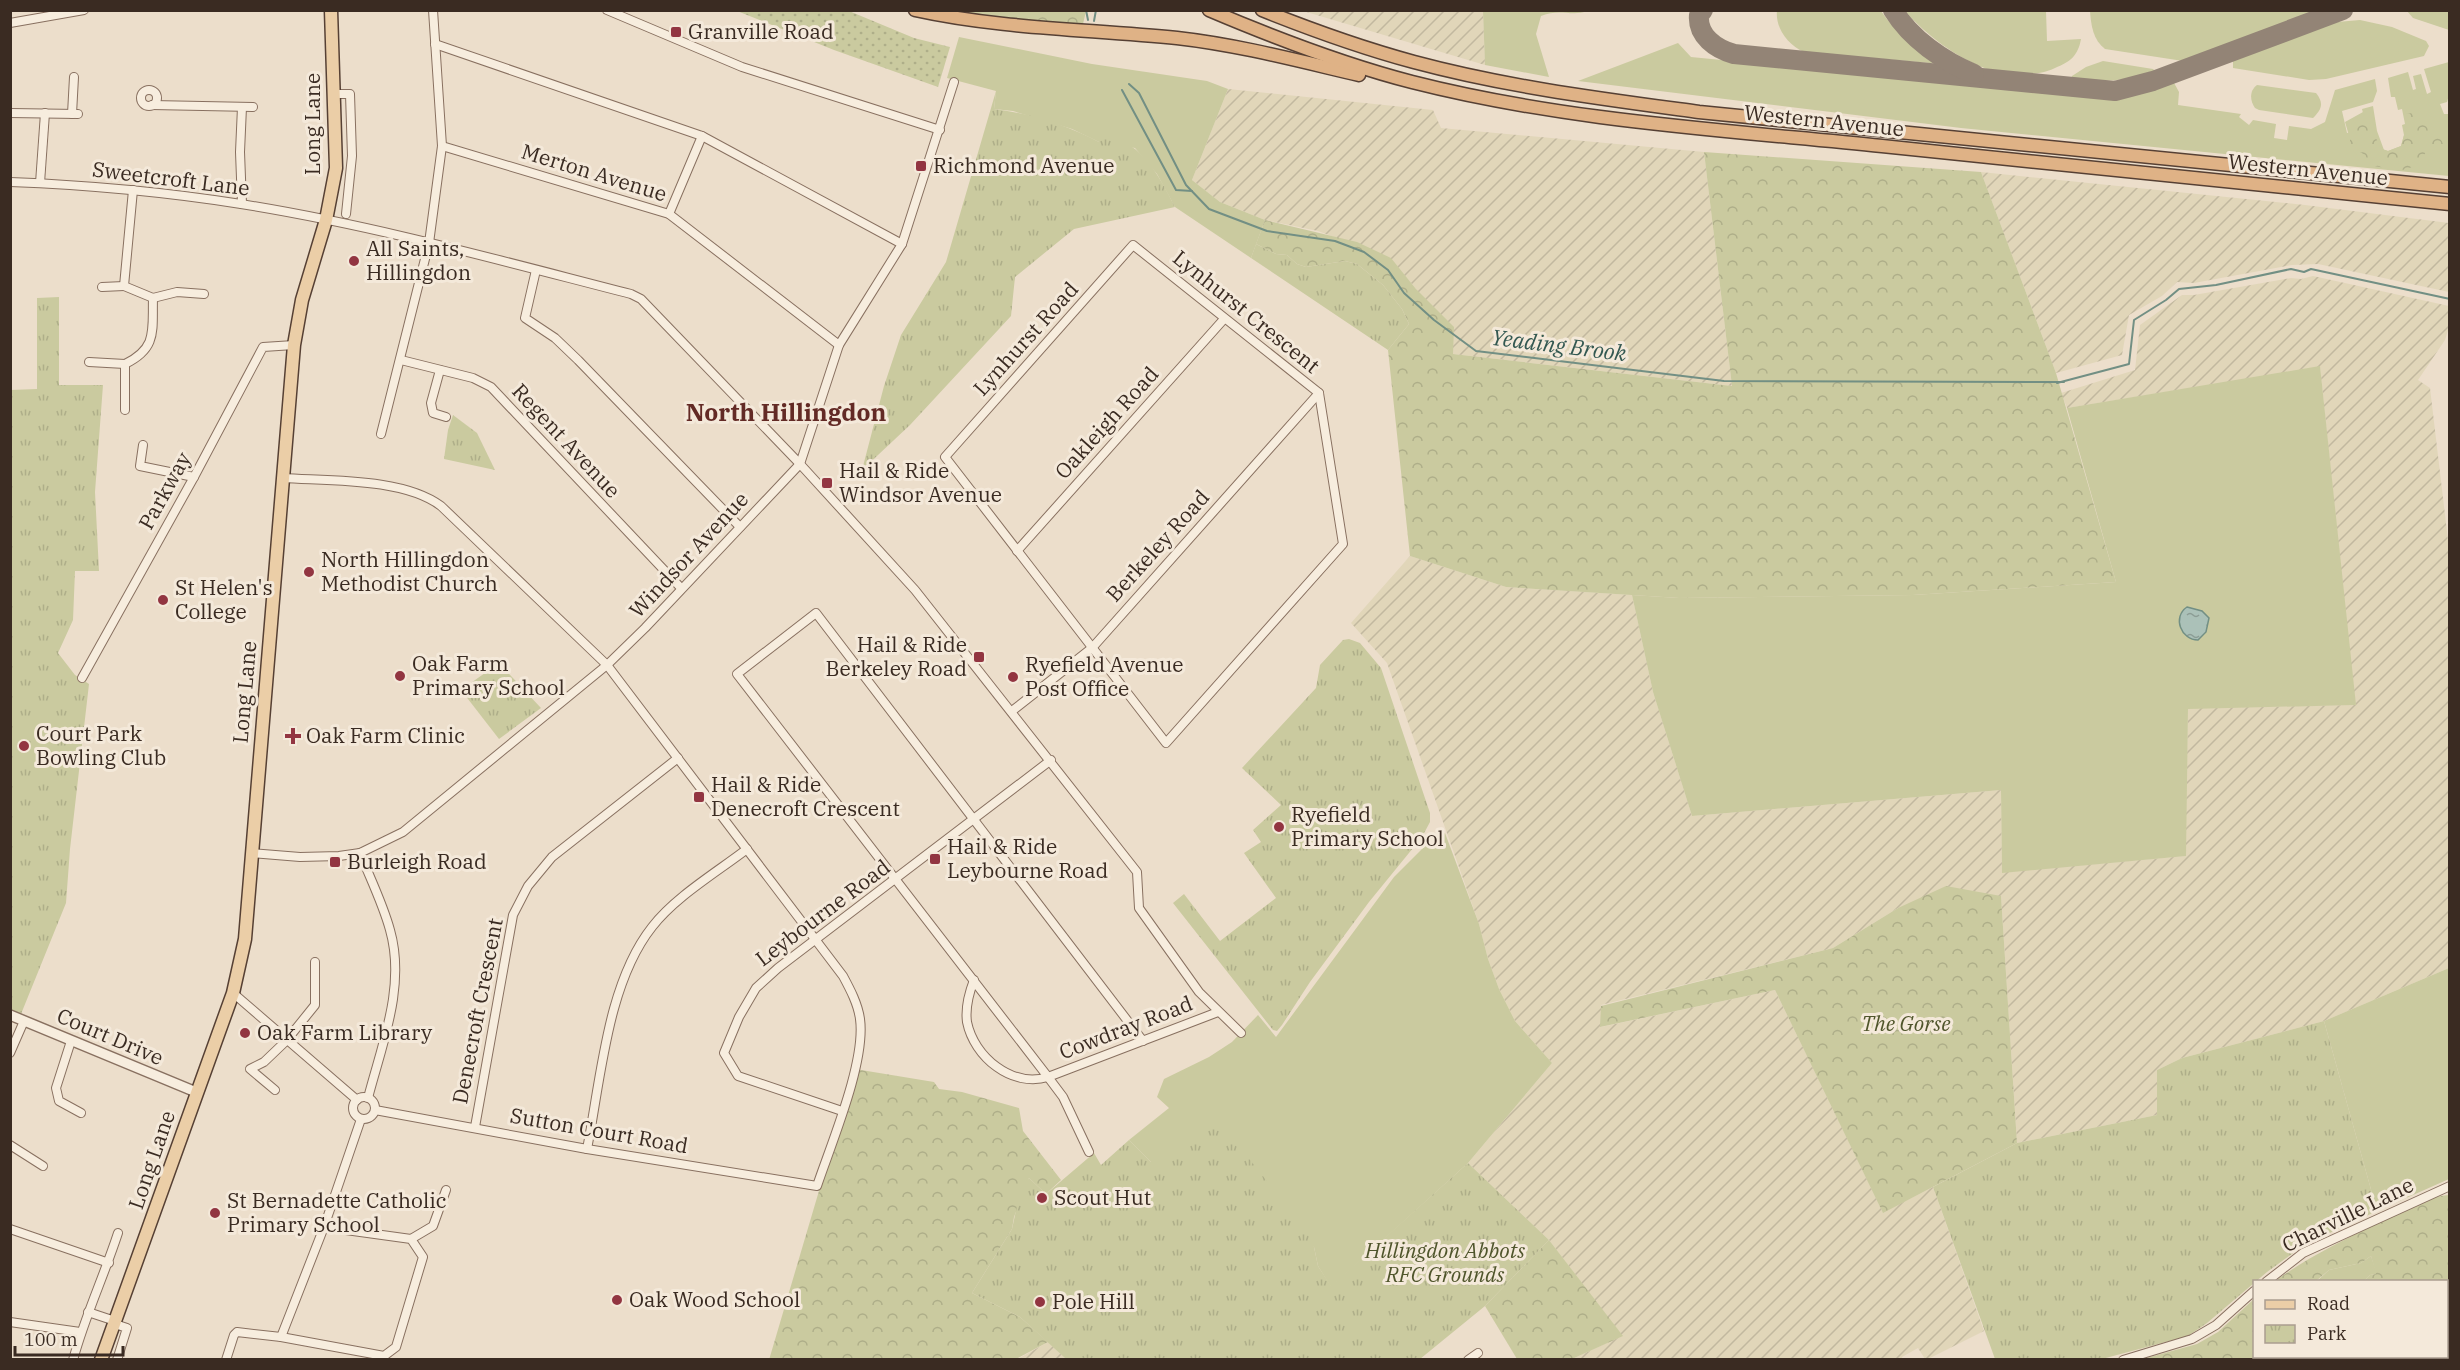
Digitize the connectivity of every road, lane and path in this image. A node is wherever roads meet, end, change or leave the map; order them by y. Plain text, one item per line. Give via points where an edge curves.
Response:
1 (84, 10) edge
2 (331, 10) edge
3 (433, 10) edge
4 (607, 10) edge
5 (915, 10) edge
6 (1209, 10) edge
7 (1262, 10) edge
8 (10, 23) edge
9 (435, 44) junction
10 (74, 77) dead end
11 (954, 82) dead end
12 (334, 94) junction
13 (1490, 100) junction
14 (152, 105) dead end
15 (242, 107) junction
16 (253, 107) dead end
17 (10, 113) edge
18 (45, 113) junction
19 (940, 130) junction
20 (702, 136) junction
21 (442, 146) junction
22 (10, 182) edge
23 (40, 183) junction
24 (2450, 188) edge
25 (133, 190) junction
26 (242, 204) junction
27 (2450, 204) edge
28 (346, 214) dead end
29 (669, 214) junction
30 (326, 220) junction
31 (429, 243) junction
32 (902, 244) junction
33 (1133, 245) joint
34 (536, 270) junction
35 (124, 286) junction
36 (102, 287) dead end
37 (204, 294) dead end
38 (153, 298) junction
39 (1224, 319) junction
40 (294, 345) junction
41 (839, 345) junction
42 (401, 360) junction
43 (88, 362) dead end
44 (125, 364) junction
45 (440, 370) junction
46 (1319, 393) junction
47 (125, 410) dead end
48 (446, 417) dead end
49 (381, 434) dead end
50 (143, 445) dead end
51 (800, 464) junction
52 (194, 477) junction
53 (283, 478) junction
54 (740, 527) junction
55 (1017, 551) junction
56 (681, 588) junction
57 (1092, 648) junction
58 (607, 664) junction
59 (81, 678) dead end
60 (1012, 711) junction
61 (678, 758) junction
62 (1051, 760) junction
63 (974, 820) junction
64 (747, 849) junction
65 (252, 853) junction
66 (360, 853) junction
67 (897, 880) junction
68 (816, 939) junction
69 (315, 962) dead end
70 (974, 980) junction
71 (233, 993) junction
72 (1218, 1012) junction
73 (10, 1015) edge
74 (24, 1021) junction
75 (1241, 1033) dead end
76 (71, 1041) junction
77 (286, 1041) junction
78 (1143, 1041) junction
79 (10, 1053) edge
80 (1048, 1077) junction
81 (275, 1090) dead end
82 (196, 1092) junction
83 (368, 1098) junction
84 (357, 1100) junction
85 (375, 1110) junction
86 (842, 1111) junction
87 (81, 1113) dead end
88 (361, 1119) junction
89 (475, 1127) junction
90 (10, 1145) edge
91 (587, 1149) junction
92 (1089, 1152) dead end
93 (43, 1166) dead end
94 (2450, 1186) edge
95 (446, 1190) dead end
96 (324, 1227) junction
97 (10, 1229) edge
98 (118, 1233) dead end
99 (411, 1239) junction
100 (109, 1263) junction
101 (2266, 1280) edge
102 (2253, 1292) edge
103 (88, 1312) junction
104 (115, 1322) junction
105 (239, 1322) dead end
106 (10, 1323) edge
107 (80, 1332) junction
108 (241, 1332) junction
109 (281, 1338) junction
110 (1478, 1353) dead end
111 (380, 1357) edge
112 (73, 1359) edge
113 (101, 1359) edge
114 (117, 1359) edge
115 (226, 1359) edge
116 (1468, 1359) edge
117 (2123, 1359) edge

1 - 8 street
2 - 12 main road, Long Lane
3 - 9 street
4 - 19 street via 742,67
5 - 13 highway via 1004,25 1221,44 1417,89
6 - 13 highway, Western Avenue via 1343,62
7 - 24 highway, Western Avenue via 1416,63 1588,98
9 - 20 street
9 - 21 street
10 - 18 street via 75,114
11 - 19 street, Windsor Avenue
12 - 28 street via 350,94 352,156
12 - 30 main road, Long Lane via 336,168
13 - 27 highway, Western Avenue via 1697,128
14 - 15 street
15 - 16 street
15 - 26 street
17 - 18 street
18 - 23 street
19 - 32 street, Windsor Avenue
20 - 29 street
20 - 32 street
21 - 29 street, Merton Avenue
21 - 31 street
22 - 23 street, Sweetcroft Lane
23 - 25 street, Sweetcroft Lane
25 - 26 street, Sweetcroft Lane
25 - 35 street
26 - 30 street, Sweetcroft Lane
29 - 41 street, Merton Avenue
30 - 31 street, Sweetcroft Lane
30 - 40 main road, Long Lane via 302,300
31 - 34 street, Sweetcroft Lane
31 - 42 street
32 - 41 street, Windsor Avenue
33 - 39 street, Lynhurst Crescent
33 - 55 street, Lynhurst Road via 945,457
34 - 51 street, Sweetcroft Lane via 641,299
34 - 54 street via 525,318 578,360
35 - 36 street
35 - 38 street
37 - 38 street via 177,292
38 - 44 street via 152,336 145,352
39 - 46 street, Lynhurst Crescent
39 - 55 street, Oakleigh Road
40 - 52 street, Parkway via 263,347
40 - 53 main road, Long Lane
41 - 51 street, Windsor Avenue
42 - 45 street, Regent Avenue
42 - 49 street
43 - 44 street
44 - 47 street
45 - 48 street via 431,403 433,413
45 - 56 street, Regent Avenue via 473,378 490,387
46 - 57 street, Berkeley Road
46 - 57 street, Lynhurst Crescent via 1343,544 1166,743
50 - 52 street via 140,466
51 - 54 street, Windsor Avenue
51 - 60 street, Sweetcroft Lane via 915,590
52 - 59 street, Parkway
53 - 58 street via 394,487 423,495 441,506
53 - 65 main road, Long Lane
54 - 56 street, Windsor Avenue
55 - 57 street
56 - 58 street, Windsor Avenue
57 - 60 street, Berkeley Road
58 - 61 street
58 - 66 street, Windsor Avenue via 403,832
60 - 62 street, Sweetcroft Lane
61 - 64 street
61 - 89 street, Denecroft Crescent via 570,841 528,886 513,915
62 - 63 street, Leybourne Road
62 - 72 street, Sweetcroft Lane via 1137,872 1139,908 1199,992
63 - 67 street, Leybourne Road
63 - 67 street via 816,613 737,674
63 - 78 street
64 - 68 street
64 - 91 street via 674,905 652,926 633,956 620,985
65 - 66 street, Windsor Avenue via 300,857
65 - 71 main road, Long Lane via 245,939
66 - 83 street via 390,930 396,962 393,1004
67 - 68 street, Leybourne Road
67 - 70 street
68 - 86 street via 843,976 860,1018 858,1058
68 - 86 street, Leybourne Road via 756,988 724,1053 738,1077
69 - 77 street via 315,1005
70 - 80 street
70 - 80 street, Cowdray Road via 967,1020 982,1053 1014,1077
71 - 77 street
71 - 82 main road, Long Lane
72 - 75 street, Sweetcroft Lane
72 - 78 street, Cowdray Road
73 - 74 street, Court Drive
74 - 76 street, Court Drive
74 - 79 street
76 - 82 street, Court Drive
76 - 87 street via 56,1088 59,1101
77 - 81 street via 264,1062 250,1069
77 - 84 street
78 - 80 street, Cowdray Road
80 - 92 street via 1063,1097
82 - 104 main road, Long Lane
83 - 84 street
83 - 85 street
84 - 88 street via 353,1111
85 - 88 street via 370,1118
85 - 89 street, Sutton Court Road
86 - 91 street, Sutton Court Road via 817,1186
88 - 96 street
89 - 91 street, Sutton Court Road
90 - 93 street
94 - 101 street, Charville Lane via 2303,1253
95 - 99 street via 433,1226
96 - 99 street
96 - 109 street
97 - 100 street
98 - 100 street, Long Lane
99 - 111 street via 423,1257 396,1347
100 - 103 street, Long Lane
102 - 117 street via 2216,1325 2192,1339
103 - 104 street
103 - 107 street, Long Lane
104 - 113 main road, Long Lane
104 - 114 street via 127,1328
105 - 108 street
106 - 107 street
107 - 112 street, Long Lane
108 - 109 street
108 - 115 street via 234,1335
109 - 111 street
110 - 116 street

